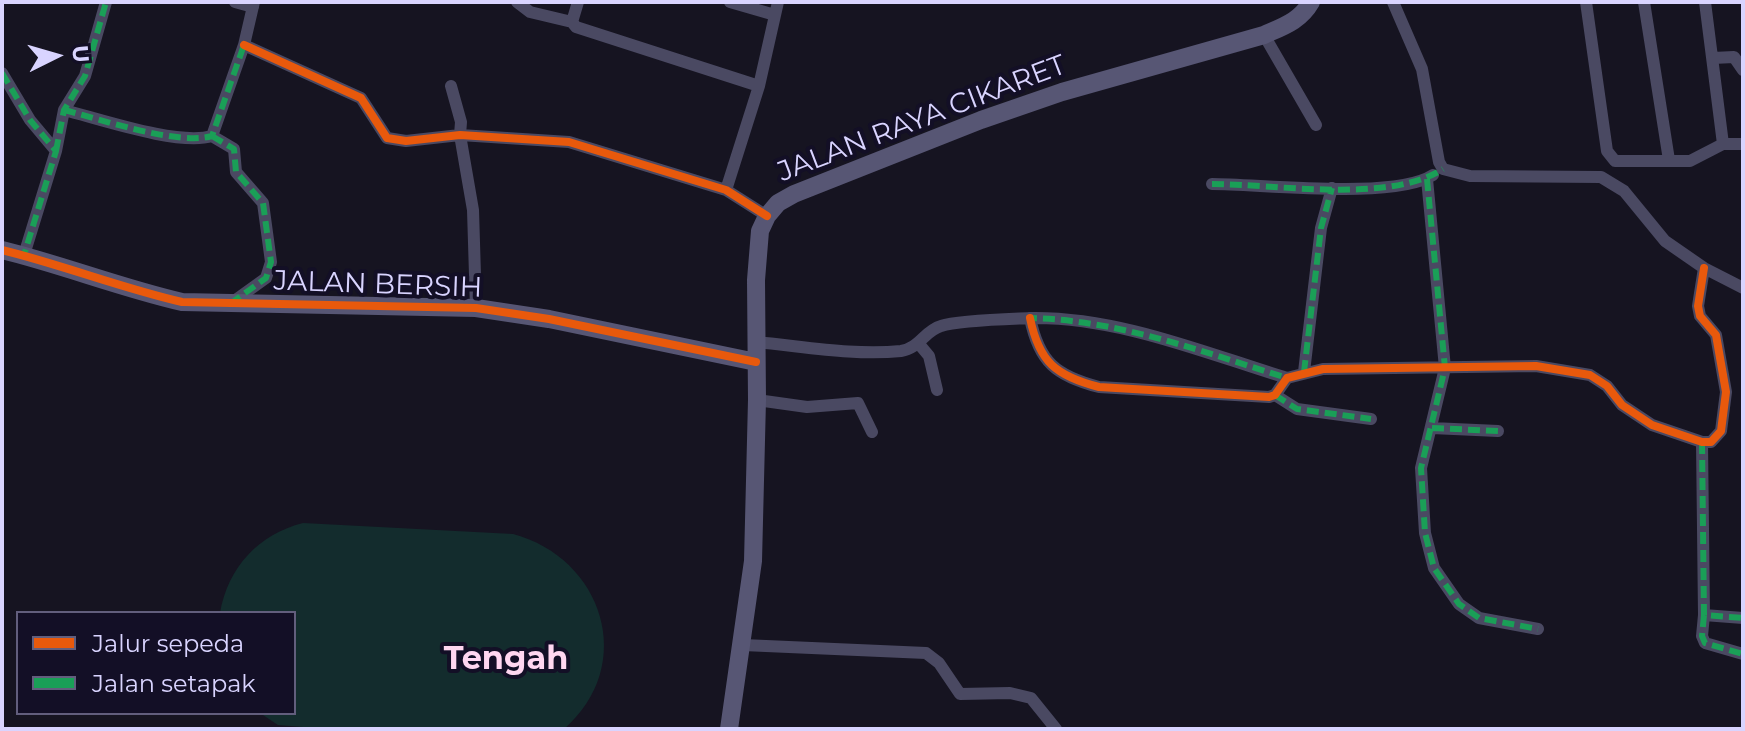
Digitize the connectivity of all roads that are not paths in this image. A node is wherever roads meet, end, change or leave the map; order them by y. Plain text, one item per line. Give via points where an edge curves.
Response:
1 (106, 2) edge
2 (235, 2) edge
3 (517, 2) edge
4 (578, 2) edge
5 (730, 2) edge
6 (1311, 2) edge
7 (1393, 2) edge
8 (1586, 2) edge
9 (1644, 2) edge
10 (1705, 2) edge
11 (253, 4) edge
12 (777, 8) edge
13 (572, 22) junction
14 (1264, 35) junction
15 (244, 45) junction
16 (1713, 58) junction
17 (1743, 70) edge
18 (2, 73) edge
19 (451, 86) dead end
20 (759, 86) junction
21 (64, 110) junction
22 (1316, 125) dead end
23 (460, 135) junction
24 (212, 136) junction
25 (1723, 144) junction
26 (1743, 144) edge
27 (54, 159) junction
28 (1669, 160) junction
29 (1443, 169) junction
30 (1427, 179) junction
31 (1212, 184) dead end
32 (1332, 188) junction
33 (726, 190) junction
34 (767, 216) junction
35 (2, 250) edge
36 (24, 255) junction
37 (1704, 268) junction
38 (1743, 288) edge
39 (234, 301) junction
40 (476, 308) junction
41 (1030, 318) junction
42 (755, 342) junction
43 (919, 344) junction
44 (756, 362) junction
45 (1445, 368) junction
46 (1304, 372) junction
47 (1287, 378) junction
48 (937, 390) dead end
49 (1275, 395) junction
50 (757, 400) junction
51 (1371, 419) dead end
52 (1432, 428) junction
53 (1498, 431) dead end
54 (872, 432) dead end
55 (1702, 442) junction
56 (1704, 615) junction
57 (1743, 618) edge
58 (1538, 629) dead end
59 (743, 645) junction
60 (1743, 654) edge
61 (729, 729) edge
62 (1056, 729) edge

1 - 21 street via 85,76
2 - 11 street
3 - 13 street via 530,12
4 - 13 street
5 - 12 street
6 - 14 main road, JALAN RAYA CIKARET via 1304,14
7 - 29 street via 1422,69
8 - 28 street via 1607,151 1615,161
9 - 28 street
10 - 16 street
11 - 15 street
12 - 20 street
13 - 20 street
14 - 22 street
14 - 34 main road, JALAN RAYA CIKARET via 981,120 794,194
15 - 23 street via 361,98 387,138
15 - 24 street
16 - 17 street via 1734,57
16 - 25 street
18 - 27 street
19 - 23 street
20 - 33 street
21 - 24 street via 141,130 198,139
21 - 27 street
23 - 33 street via 569,142
23 - 40 street via 475,228
24 - 39 street via 234,149 236,172 263,203 271,262 266,278
25 - 26 street
25 - 28 street via 1690,161
27 - 36 street
29 - 30 street
29 - 37 street via 1470,176 1601,177 1624,191 1665,241
30 - 32 street via 1388,187
30 - 45 street
31 - 32 street
32 - 46 street via 1321,228
33 - 34 street
34 - 42 main road, JALAN RAYA CIKARET via 760,231
35 - 36 main road, JALAN BERSIH
36 - 39 main road, JALAN BERSIH via 182,302
37 - 38 street
37 - 55 street via 1698,306 1716,335 1726,392 1721,431 1711,442
39 - 40 main road, JALAN BERSIH
40 - 44 main road, JALAN BERSIH
41 - 43 street via 942,325
41 - 47 street via 1123,329
41 - 49 street via 1035,343 1052,367 1072,380 1099,387
42 - 43 street via 859,351 901,351
42 - 44 main road, JALAN RAYA CIKARET
43 - 48 street via 929,356
44 - 50 main road, JALAN RAYA CIKARET
45 - 46 street
45 - 52 street
45 - 55 street via 1536,366 1590,375 1652,425
46 - 47 street
47 - 49 street
49 - 51 street via 1297,409
50 - 54 street via 807,407 858,403
50 - 59 main road, JALAN RAYA CIKARET via 753,561
52 - 53 street
52 - 58 street via 1421,468 1425,533 1434,568 1459,604 1479,618
55 - 56 street
56 - 57 street
56 - 60 street via 1705,643
59 - 61 main road, JALAN RAYA CIKARET
59 - 62 street via 926,653 960,694 1031,698

